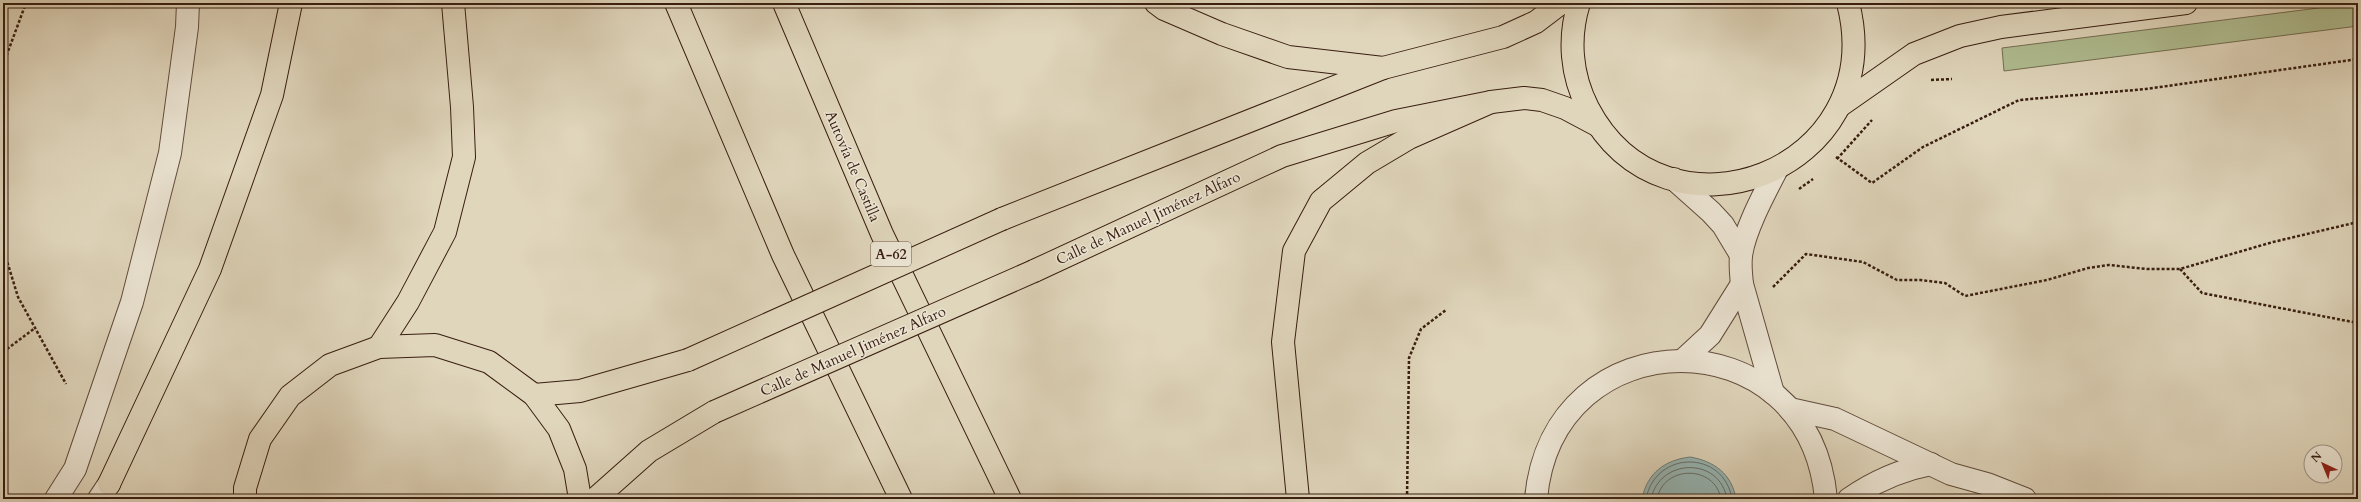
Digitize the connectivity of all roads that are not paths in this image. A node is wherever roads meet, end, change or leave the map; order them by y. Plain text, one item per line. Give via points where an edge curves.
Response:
1 (188, 3) edge
2 (291, 3) edge
3 (453, 3) edge
4 (676, 3) edge
5 (784, 3) edge
6 (1156, 3) edge
7 (1561, 3) edge
8 (1578, 3) edge
9 (1848, 3) edge
10 (2186, 3) edge
11 (1383, 68) junction
12 (1492, 102) junction
13 (1841, 105) junction
14 (1597, 125) junction
15 (1777, 169) junction
16 (1674, 179) junction
17 (1741, 255) junction
18 (1742, 284) junction
19 (378, 347) junction
20 (1683, 360) junction
21 (1773, 393) junction
22 (534, 395) junction
23 (1790, 409) junction
24 (1931, 464) junction
25 (104, 492) edge
26 (56, 499) edge
27 (245, 499) edge
28 (580, 499) edge
29 (595, 499) edge
30 (901, 499) edge
31 (1010, 499) edge
32 (1298, 499) edge
33 (1536, 499) edge
34 (1826, 499) edge
35 (1849, 499) edge
36 (2026, 499) edge

1 - 26 street via 170,153 132,302 75,469
2 - 25 highway via 272,95 210,269
3 - 19 highway via 464,157 446,232 408,302
4 - 30 highway via 783,255
5 - 31 highway, Autovía de Castilla / A-62 via 882,234
6 - 11 highway via 1164,9 1222,34 1288,57
7 - 11 highway via 1536,22 1504,37
8 - 14 highway via 1573,21 1572,58 1580,92
9 - 13 highway via 1855,28 1853,67
10 - 13 highway via 2001,27 1960,36 1914,54
11 - 22 highway, bridge via 1002,219 688,360 580,391
12 - 14 highway, Calle de Manuel Jiménez Alfaro via 1524,98 1542,100 1565,108
12 - 29 highway, Calle de Manuel Jiménez Alfaro, bridge via 1396,121 1282,156 1034,271 714,412 649,451
12 - 32 highway via 1409,138 1367,163 1321,201 1294,251 1283,342
13 - 15 highway via 1814,142
14 - 16 highway via 1618,148 1644,167
15 - 16 highway via 1744,182 1709,185
15 - 17 street via 1757,208
16 - 17 street via 1711,212
17 - 18 street
18 - 20 street via 1710,335
18 - 21 street
19 - 22 highway via 435,345 489,362
19 - 27 highway via 330,365 290,396 260,439 245,488
20 - 21 street via 1708,362 1731,369 1754,379
20 - 33 street via 1654,362 1626,371 1600,384 1578,403 1559,425 1546,451 1538,479
21 - 23 street
22 - 28 highway via 559,429 575,469
23 - 24 street via 1835,419
23 - 34 street via 1805,429 1816,451 1823,474
24 - 35 street via 1904,469 1868,485
24 - 36 street via 1951,474

